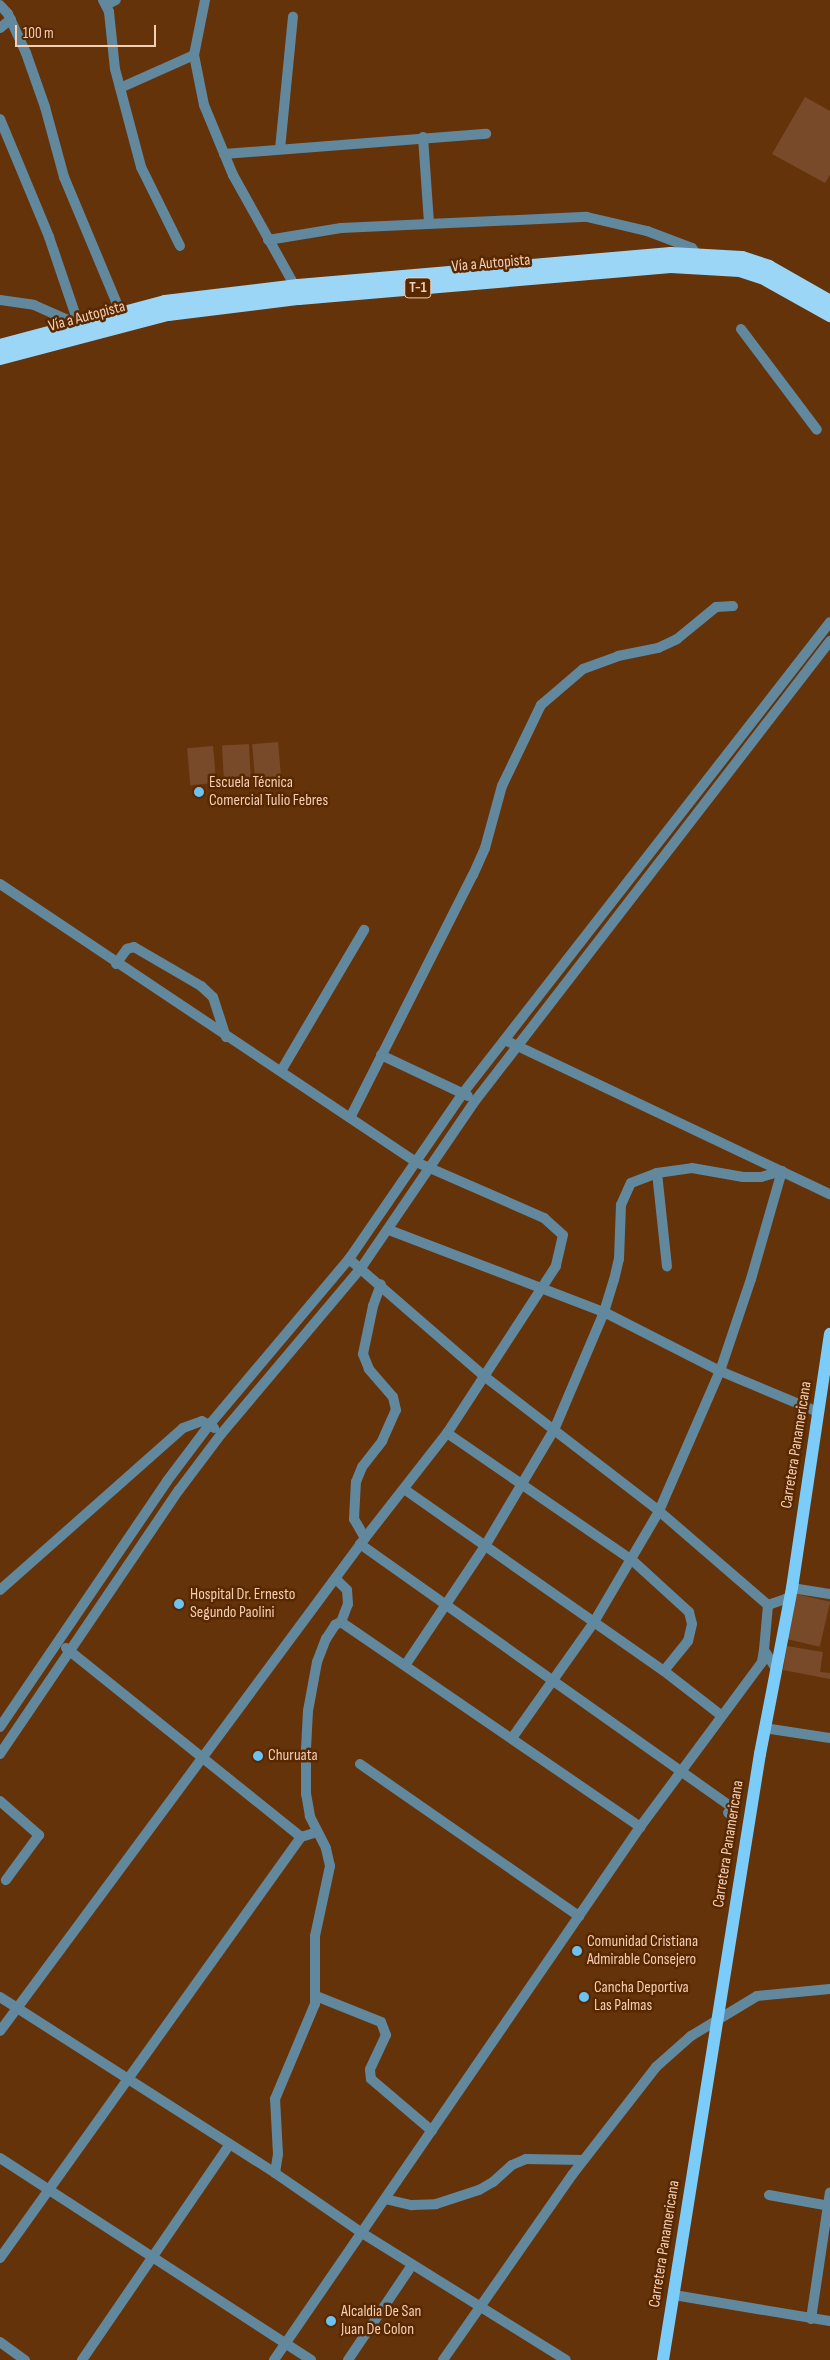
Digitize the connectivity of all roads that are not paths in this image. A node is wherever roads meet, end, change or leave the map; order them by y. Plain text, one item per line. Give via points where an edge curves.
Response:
1 (116, 0) edge
2 (205, 0) edge
3 (105, 2) edge
4 (0, 5) edge
5 (293, 17) dead end
6 (11, 19) junction
7 (0, 28) edge
8 (194, 55) junction
9 (120, 88) junction
10 (0, 119) edge
11 (486, 134) dead end
12 (423, 137) junction
13 (280, 150) junction
14 (224, 154) junction
15 (430, 222) junction
16 (268, 240) junction
17 (180, 246) dead end
18 (697, 255) junction
19 (298, 292) junction
20 (0, 300) edge
21 (830, 302) edge
22 (121, 314) junction
23 (830, 315) edge
24 (79, 325) junction
25 (741, 330) dead end
26 (0, 346) edge
27 (0, 358) edge
28 (818, 430) dead end
29 (733, 606) dead end
30 (830, 622) edge
31 (830, 641) edge
32 (0, 884) edge
33 (364, 930) dead end
34 (116, 964) junction
35 (226, 1037) junction
36 (505, 1040) junction
37 (518, 1047) junction
38 (382, 1055) junction
39 (281, 1071) junction
40 (463, 1093) junction
41 (475, 1101) junction
42 (351, 1116) junction
43 (416, 1162) junction
44 (428, 1170) junction
45 (782, 1170) junction
46 (657, 1172) junction
47 (830, 1194) edge
48 (389, 1230) junction
49 (349, 1259) junction
50 (667, 1266) dead end
51 (361, 1268) junction
52 (381, 1284) junction
53 (543, 1288) junction
54 (604, 1312) junction
55 (830, 1334) edge
56 (720, 1371) junction
57 (484, 1376) junction
58 (818, 1412) junction
59 (210, 1424) junction
60 (554, 1430) junction
61 (222, 1433) junction
62 (447, 1433) junction
63 (521, 1486) junction
64 (404, 1489) junction
65 (659, 1511) junction
66 (362, 1541) junction
67 (485, 1546) junction
68 (632, 1560) junction
69 (336, 1579) junction
70 (0, 1590) edge
71 (830, 1594) edge
72 (790, 1595) junction
73 (446, 1603) junction
74 (768, 1605) junction
75 (342, 1622) junction
76 (594, 1622) junction
77 (58, 1642) junction
78 (764, 1650) junction
79 (70, 1651) junction
80 (406, 1664) junction
81 (775, 1667) junction
82 (664, 1671) junction
83 (553, 1678) junction
84 (722, 1716) junction
85 (0, 1727) edge
86 (764, 1728) junction
87 (512, 1738) junction
88 (830, 1738) edge
89 (0, 1754) edge
90 (203, 1760) junction
91 (360, 1764) dead end
92 (681, 1773) junction
93 (0, 1801) edge
94 (728, 1813) dead end
95 (640, 1827) junction
96 (317, 1832) junction
97 (301, 1837) junction
98 (6, 1880) dead end
99 (578, 1916) junction
100 (828, 1989) edge
101 (316, 1996) junction
102 (0, 1998) edge
103 (830, 2000) edge
104 (17, 2009) junction
105 (716, 2018) junction
106 (0, 2031) edge
107 (128, 2080) junction
108 (432, 2131) junction
109 (228, 2145) junction
110 (0, 2158) edge
111 (583, 2160) junction
112 (275, 2173) junction
113 (50, 2188) junction
114 (830, 2192) edge
115 (769, 2195) dead end
116 (385, 2199) junction
117 (829, 2206) edge
118 (362, 2233) junction
119 (155, 2256) junction
120 (0, 2258) edge
121 (412, 2265) junction
122 (674, 2295) junction
123 (480, 2307) junction
124 (811, 2318) junction
125 (830, 2321) edge
126 (0, 2342) edge
127 (285, 2345) junction
128 (24, 2360) edge
129 (82, 2360) edge
130 (274, 2360) edge
131 (311, 2360) edge
132 (348, 2360) edge
133 (443, 2360) edge
134 (566, 2360) edge
135 (663, 2360) edge

1 - 3 street
2 - 8 street
3 - 9 street
4 - 6 street
5 - 13 street
6 - 7 street
6 - 22 street via 45,108 64,177
8 - 9 street
8 - 14 street via 204,105
9 - 17 street via 141,167
10 - 24 street via 49,237
11 - 12 street
12 - 13 street
12 - 15 street
13 - 14 street
14 - 16 street
15 - 16 street via 341,228
15 - 18 street via 597,218 694,248
16 - 19 street
18 - 19 highway, Vía a Autopista / T-1 via 671,254
18 - 21 highway, Vía a Autopista / T-1 via 742,258 769,267
19 - 22 highway, Vía a Autopista / T-1 via 165,302
19 - 23 highway, Vía a Autopista / T-1 via 671,266 710,267 740,270 764,278
19 - 27 highway, Vía a Autopista / T-1 via 168,314
20 - 24 street via 34,305
22 - 24 highway, Vía a Autopista / T-1
24 - 26 highway, Vía a Autopista / T-1
25 - 28 street
29 - 38 street via 716,607 677,639 658,648 618,656 583,669 541,705 502,786 477,866
30 - 36 street
31 - 37 street
32 - 34 street
33 - 39 street
34 - 35 street
34 - 35 street via 127,950 134,947 201,986 213,997
35 - 39 street
36 - 37 street
36 - 40 street
37 - 41 street
37 - 45 street
38 - 40 street
38 - 42 street
39 - 42 street
40 - 41 street
40 - 43 street
41 - 44 street
42 - 43 street
43 - 44 street
43 - 49 street
44 - 48 street
44 - 53 street via 544,1218 558,1228 563,1235 556,1266
45 - 46 street via 761,1177 692,1168
45 - 47 street
45 - 56 street via 751,1279
46 - 50 street
46 - 54 street via 639,1178 625,1192 619,1259
48 - 51 street
48 - 53 street
49 - 51 street
49 - 59 street
51 - 52 street
51 - 61 street
52 - 57 street
52 - 66 street via 363,1354 368,1369 393,1397 396,1410 382,1441 362,1467 356,1482 354,1519
53 - 54 street
53 - 57 street
54 - 56 street
54 - 60 street
55 - 58 main road, Carretera Panamericana
56 - 58 street
56 - 65 street
57 - 60 street
57 - 62 street
58 - 72 main road, Carretera Panamericana
59 - 61 street
59 - 70 street via 202,1421 183,1428
59 - 77 street via 167,1481
60 - 63 street
60 - 65 street
61 - 79 street via 179,1490
62 - 63 street
62 - 64 street
63 - 67 street
63 - 68 street
64 - 66 street
64 - 67 street
65 - 68 street
65 - 74 street
66 - 69 street
66 - 73 street
67 - 73 street
67 - 76 street
68 - 76 street
68 - 82 street via 669,1591 688,1612 692,1624 688,1640
69 - 75 street via 347,1590 348,1604
69 - 90 street
71 - 72 street
72 - 74 street
72 - 81 main road, Carretera Panamericana
73 - 80 street
73 - 83 street
74 - 78 street
75 - 80 street
75 - 96 street via 335,1625 326,1639 317,1662 308,1711 306,1794
76 - 82 street
76 - 83 street
77 - 79 street
77 - 85 street
78 - 81 street
78 - 84 street via 762,1662
79 - 89 street
79 - 90 street
80 - 87 street
81 - 86 main road, Carretera Panamericana
82 - 84 street
83 - 87 street
83 - 92 street
84 - 92 street
86 - 88 street
86 - 105 main road, Carretera Panamericana
87 - 95 street
90 - 97 street
90 - 104 street
91 - 99 street
92 - 94 street via 732,1807
92 - 95 street
93 - 98 street via 39,1835
95 - 99 street
96 - 97 street
96 - 101 street via 326,1848 330,1866 315,1936
97 - 107 street
99 - 108 street
100 - 103 street
100 - 105 street via 756,1996
101 - 108 street via 380,2022 386,2035 370,2076
101 - 112 street via 309,2024 275,2099 278,2154
102 - 104 street
104 - 106 street
104 - 107 street
105 - 111 street via 656,2067
105 - 122 main road, Carretera Panamericana
107 - 109 street
107 - 113 street
108 - 116 street
109 - 112 street
109 - 119 street
110 - 113 street
111 - 116 street via 526,2159 512,2165 478,2190 436,2204 412,2205
111 - 123 street
112 - 118 street
113 - 119 street
113 - 120 street
114 - 117 street
115 - 117 street
116 - 118 street
117 - 124 street
118 - 121 street
118 - 127 street
119 - 127 street
119 - 129 street
121 - 123 street
121 - 132 street
122 - 124 street
122 - 135 main road, Carretera Panamericana
123 - 133 street
123 - 134 street
124 - 125 street
126 - 128 street
127 - 130 street
127 - 131 street

